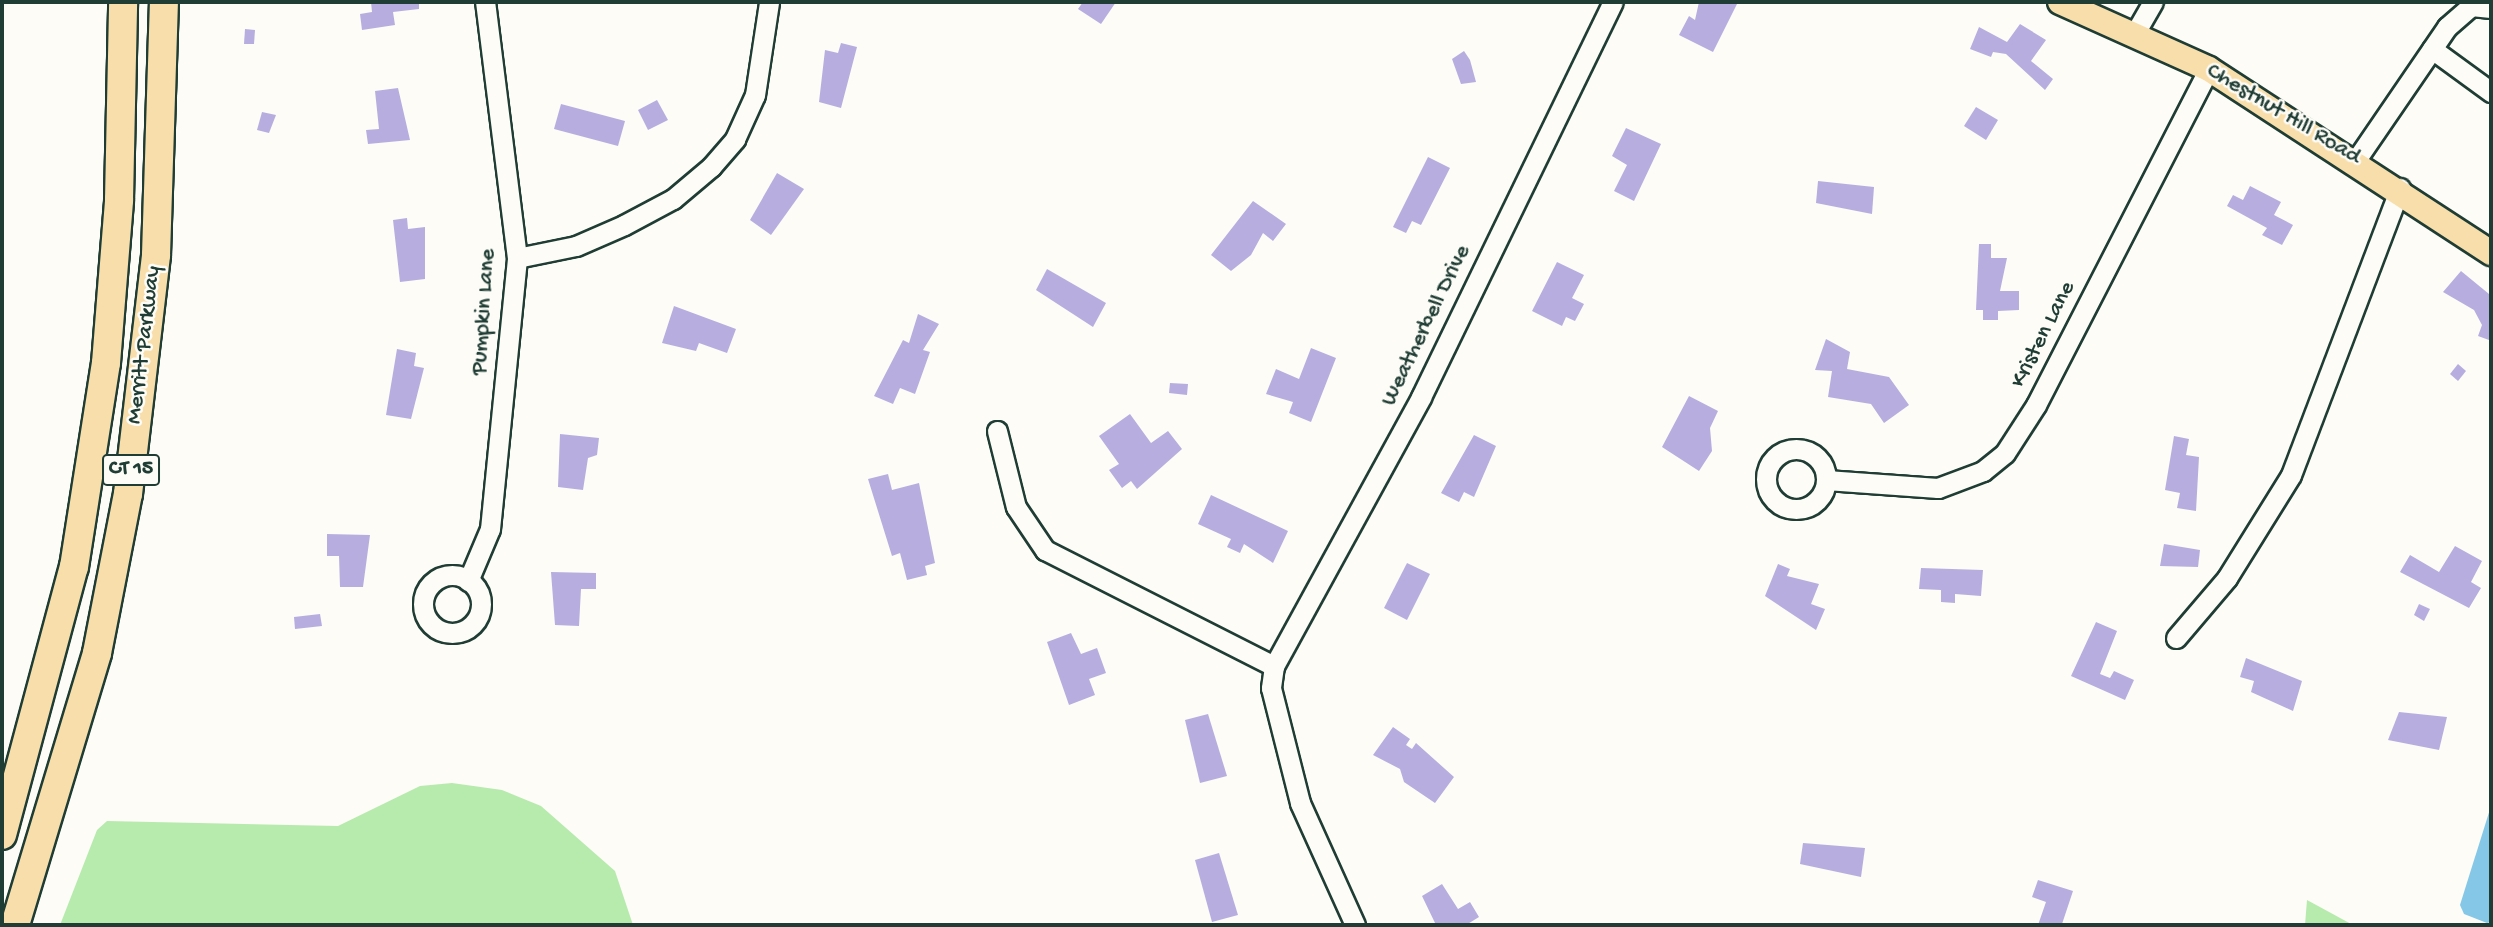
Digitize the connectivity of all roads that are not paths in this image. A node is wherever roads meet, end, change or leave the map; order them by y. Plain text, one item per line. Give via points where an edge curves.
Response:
1 (123, 2) edge
2 (164, 2) edge
3 (485, 2) edge
4 (769, 2) edge
5 (1613, 2) edge
6 (2060, 2) edge
7 (2153, 2) edge
8 (2491, 8) edge
9 (2134, 33) junction
10 (2432, 49) junction
11 (2209, 69) junction
12 (2491, 92) edge
13 (2356, 159) junction
14 (2400, 188) junction
15 (2491, 253) edge
16 (517, 258) junction
17 (997, 431) dead end
18 (1826, 480) dead end
19 (468, 580) dead end
20 (2176, 638) dead end
21 (1274, 666) junction
22 (2, 835) edge
23 (15, 925) edge
24 (1355, 925) edge

1 - 22 highway, Merritt Parkway / CT 15 via 119,200 106,363 74,567
2 - 23 highway, Merritt Parkway / CT 15 via 156,255 128,494 97,653
3 - 16 street, Pumpkin Lane
4 - 16 street via 755,95 735,139 711,167 673,199 624,225 576,246
5 - 21 street, Weatherbell Drive via 1421,397
6 - 9 main road, Chestnut Hill Road
7 - 9 street
8 - 10 street via 2480,4 2464,11
9 - 11 main road, Chestnut Hill Road
10 - 12 street
10 - 13 street
11 - 13 main road, Chestnut Hill Road
11 - 18 street, Kristen Lane via 2031,414 2005,453 1983,471 1938,488
13 - 14 main road, Chestnut Hill Road
14 - 15 main road, Chestnut Hill Road
14 - 20 street via 2291,475 2227,578
16 - 19 street, Pumpkin Lane via 490,529
17 - 21 street via 1016,507 1045,550
21 - 24 street, Weatherbell Drive via 1270,688 1300,803

